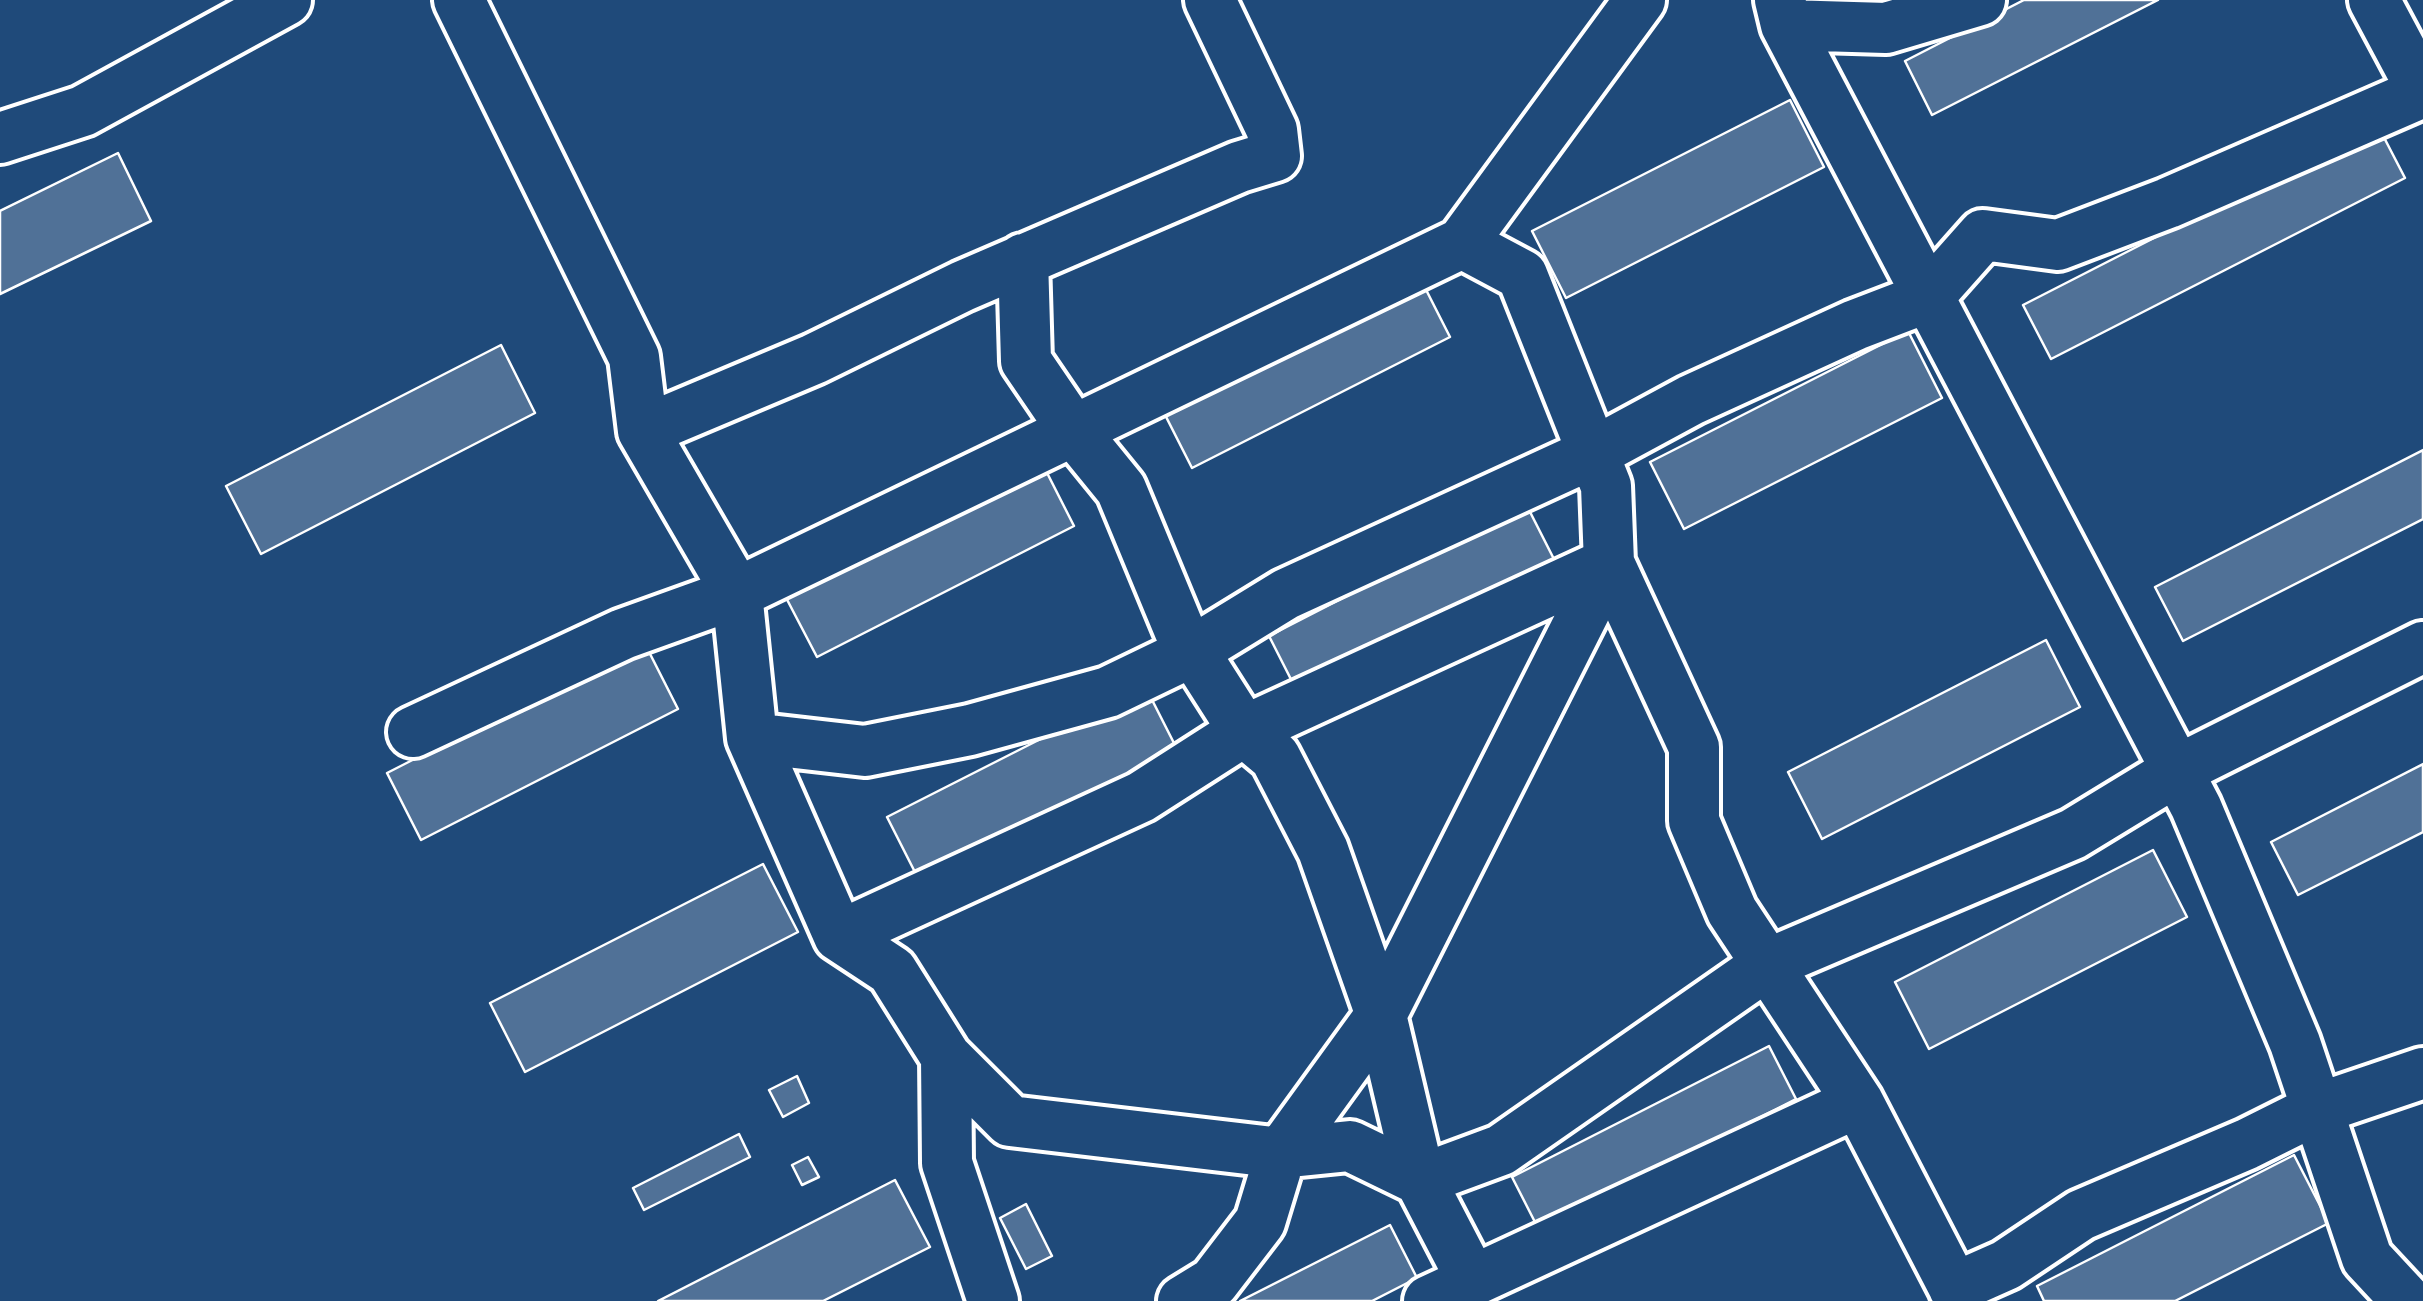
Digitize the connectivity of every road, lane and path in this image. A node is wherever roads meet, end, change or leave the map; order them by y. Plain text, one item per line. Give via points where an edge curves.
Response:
1 (286, 0) edge
2 (459, 0) edge
3 (1210, 0) edge
4 (1640, 0) edge
5 (1980, 0) edge
6 (2374, 0) edge
7 (1783, 12) edge
8 (2423, 92) edge
9 (0, 138) edge
10 (1462, 243) junction
11 (1024, 260) junction
12 (1928, 297) junction
13 (1073, 430) junction
14 (643, 431) junction
15 (1592, 452) junction
16 (1609, 563) junction
17 (737, 592) junction
18 (2423, 647) edge
19 (1194, 651) junction
20 (1244, 731) junction
21 (413, 732) dead end
22 (752, 738) junction
23 (2178, 770) junction
24 (840, 936) junction
25 (1768, 964) junction
26 (1381, 1015) junction
27 (946, 1057) junction
28 (2423, 1073) edge
29 (1858, 1102) junction
30 (2317, 1109) junction
31 (1281, 1153) junction
32 (1420, 1180) junction
33 (1451, 1291) edge
34 (1957, 1294) edge
35 (993, 1301) edge
36 (1183, 1301) edge
37 (2407, 1301) edge

1 - 9 street via 82,112
2 - 14 street via 634,357
3 - 11 street via 1272,130 1274,156
4 - 10 street
5 - 7 street via 1886,28
6 - 8 street
7 - 12 street
8 - 12 street via 2058,245 1982,235
10 - 13 street
10 - 15 street via 1522,276
11 - 13 street via 1026,361
11 - 14 street via 814,360
12 - 15 street via 1692,400
12 - 23 street
13 - 17 street
13 - 19 street via 1121,490
14 - 17 street
15 - 16 street via 1606,486
15 - 19 street via 1286,594
16 - 20 street
16 - 25 street via 1694,747 1694,821 1732,912
16 - 26 street
17 - 21 street via 623,634
17 - 22 street
18 - 23 street
19 - 20 street
19 - 22 street via 1108,692 865,751
20 - 24 street via 1141,797
20 - 26 street via 1275,756 1322,850
22 - 24 street
23 - 25 street via 2073,834
23 - 30 street
24 - 27 street via 892,970
25 - 29 street
25 - 32 street via 1500,1150
26 - 31 street
26 - 32 street
27 - 31 street via 1010,1121
27 - 35 street via 947,1163
28 - 30 street
29 - 33 street
29 - 34 street
30 - 34 street via 2081,1215
30 - 37 street via 2367,1258
31 - 32 street via 1350,1146
31 - 36 street via 1260,1222 1214,1282
32 - 33 street

